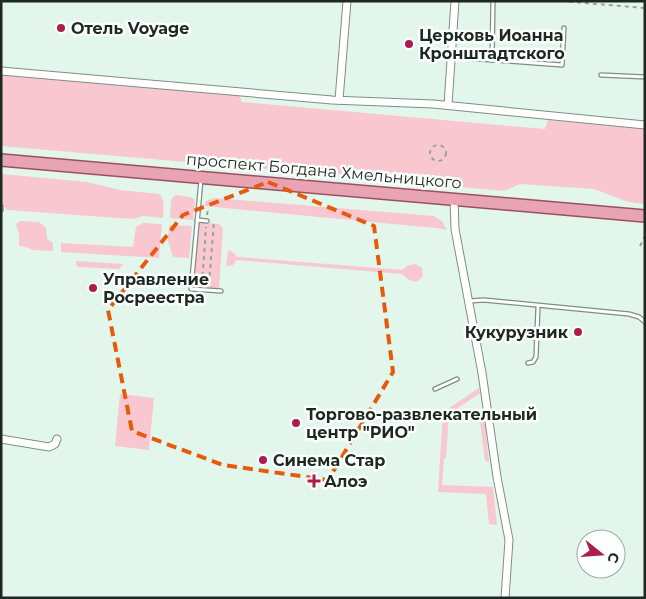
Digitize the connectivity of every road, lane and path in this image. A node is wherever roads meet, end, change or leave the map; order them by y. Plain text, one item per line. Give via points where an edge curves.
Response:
1 (347, 1) edge
2 (455, 1) edge
3 (494, 1) edge
4 (561, 1) edge
5 (645, 8) edge
6 (564, 28) dead end
7 (450, 57) junction
8 (492, 60) junction
9 (1, 71) edge
10 (601, 74) dead end
11 (645, 77) edge
12 (339, 100) junction
13 (448, 105) junction
14 (645, 124) edge
15 (438, 145) joint
16 (1, 160) edge
17 (201, 177) junction
18 (454, 199) junction
19 (208, 209) dead end
20 (645, 216) edge
21 (197, 220) junction
22 (207, 221) junction
23 (214, 221) dead end
24 (645, 236) edge
25 (640, 246) dead end
26 (202, 290) junction
27 (208, 290) junction
28 (221, 291) dead end
29 (194, 301) dead end
30 (468, 301) junction
31 (538, 306) junction
32 (645, 322) edge
33 (473, 332) junction
34 (537, 338) junction
35 (528, 363) dead end
36 (457, 379) dead end
37 (435, 389) dead end
38 (1, 439) edge
39 (57, 439) dead end
40 (505, 598) edge

1 - 12 street
2 - 7 street
3 - 8 lane
4 - 5 path
6 - 8 lane via 562,64
7 - 8 lane
7 - 13 street
9 - 12 street
10 - 11 lane
12 - 13 street
13 - 14 street
15 - 15 path via 430,153 438,162 446,154
16 - 17 main road, проспект Богдана Хмельницкого
17 - 18 main road, проспект Богдана Хмельницкого
17 - 21 lane
18 - 20 main road, проспект Богдана Хмельницкого
18 - 30 street
19 - 22 path
21 - 22 lane
21 - 26 lane via 190,289
22 - 26 path
23 - 27 path
24 - 25 path
26 - 27 lane
26 - 29 path via 191,297
27 - 28 lane
30 - 31 lane
30 - 33 street
31 - 32 lane via 629,314
31 - 34 lane
33 - 34 lane
33 - 40 street via 509,540
34 - 35 lane via 535,360
36 - 37 lane
38 - 39 street via 49,447

